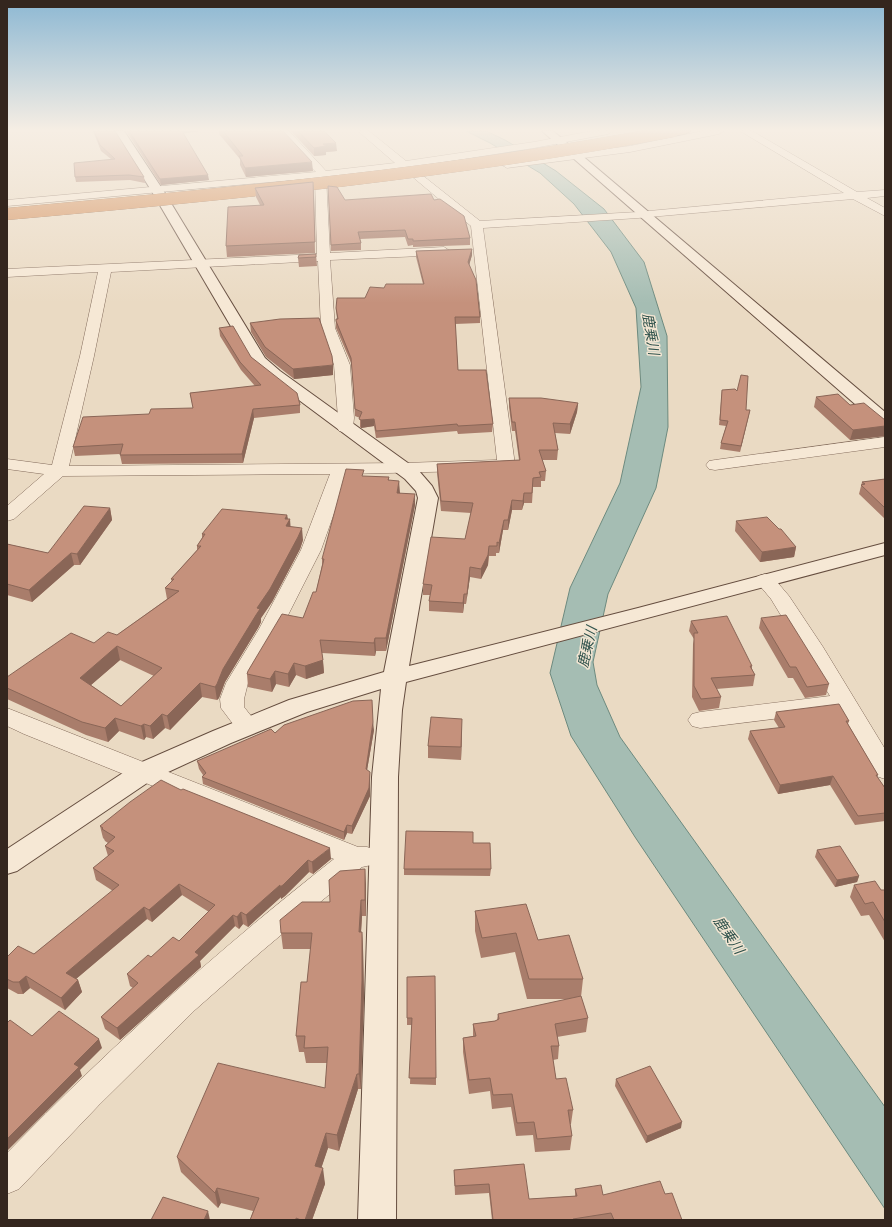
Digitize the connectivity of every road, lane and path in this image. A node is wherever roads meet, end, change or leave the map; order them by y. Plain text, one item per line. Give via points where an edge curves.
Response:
1 (155, 188) edge
2 (217, 188) edge
3 (224, 188) edge
4 (274, 188) edge
5 (316, 188) edge
6 (321, 188) edge
7 (434, 188) edge
8 (609, 188) edge
9 (842, 188) edge
10 (885, 193) edge
11 (855, 196) junction
12 (160, 197) junction
13 (7, 203) edge
14 (7, 208) edge
15 (885, 213) edge
16 (7, 214) edge
17 (640, 215) junction
18 (7, 217) edge
19 (477, 225) junction
20 (467, 250) junction
21 (325, 256) junction
22 (199, 263) junction
23 (105, 268) junction
24 (7, 273) edge
25 (885, 420) edge
26 (345, 427) junction
27 (885, 442) edge
28 (7, 464) edge
29 (715, 465) dead end
30 (403, 468) junction
31 (341, 469) junction
32 (59, 471) junction
33 (7, 515) edge
34 (885, 549) edge
35 (765, 580) junction
36 (395, 677) junction
37 (845, 702) junction
38 (7, 716) edge
39 (700, 720) dead end
40 (247, 726) junction
41 (885, 770) edge
42 (144, 772) junction
43 (369, 857) junction
44 (7, 863) edge
45 (7, 1177) edge
46 (377, 1220) edge

1 - 12 street
2 - 14 highway
3 - 12 street
4 - 16 highway, bridge
5 - 12 street
6 - 21 street
7 - 19 street
8 - 17 street
9 - 11 street
10 - 11 street
11 - 15 street
11 - 17 street
12 - 13 street
12 - 18 street
12 - 22 street
17 - 19 street
17 - 25 street
19 - 20 street
20 - 21 street
20 - 30 street via 506,465
21 - 22 street
21 - 26 street via 328,328 342,365
22 - 23 street
22 - 26 street via 259,361
23 - 24 street
23 - 32 street
26 - 30 street
27 - 29 street
28 - 32 street
30 - 31 street
30 - 36 street via 419,482 428,498
31 - 32 street
31 - 40 street via 311,550 270,629 237,683 232,699 233,708
32 - 33 street
34 - 35 street
35 - 36 street
35 - 37 street via 779,596
36 - 40 street via 298,706
36 - 43 street via 384,777
37 - 39 street
37 - 41 street
38 - 42 street
40 - 42 street
42 - 43 street
42 - 44 street
43 - 45 street via 289,910 189,998 88,1093
43 - 46 street

